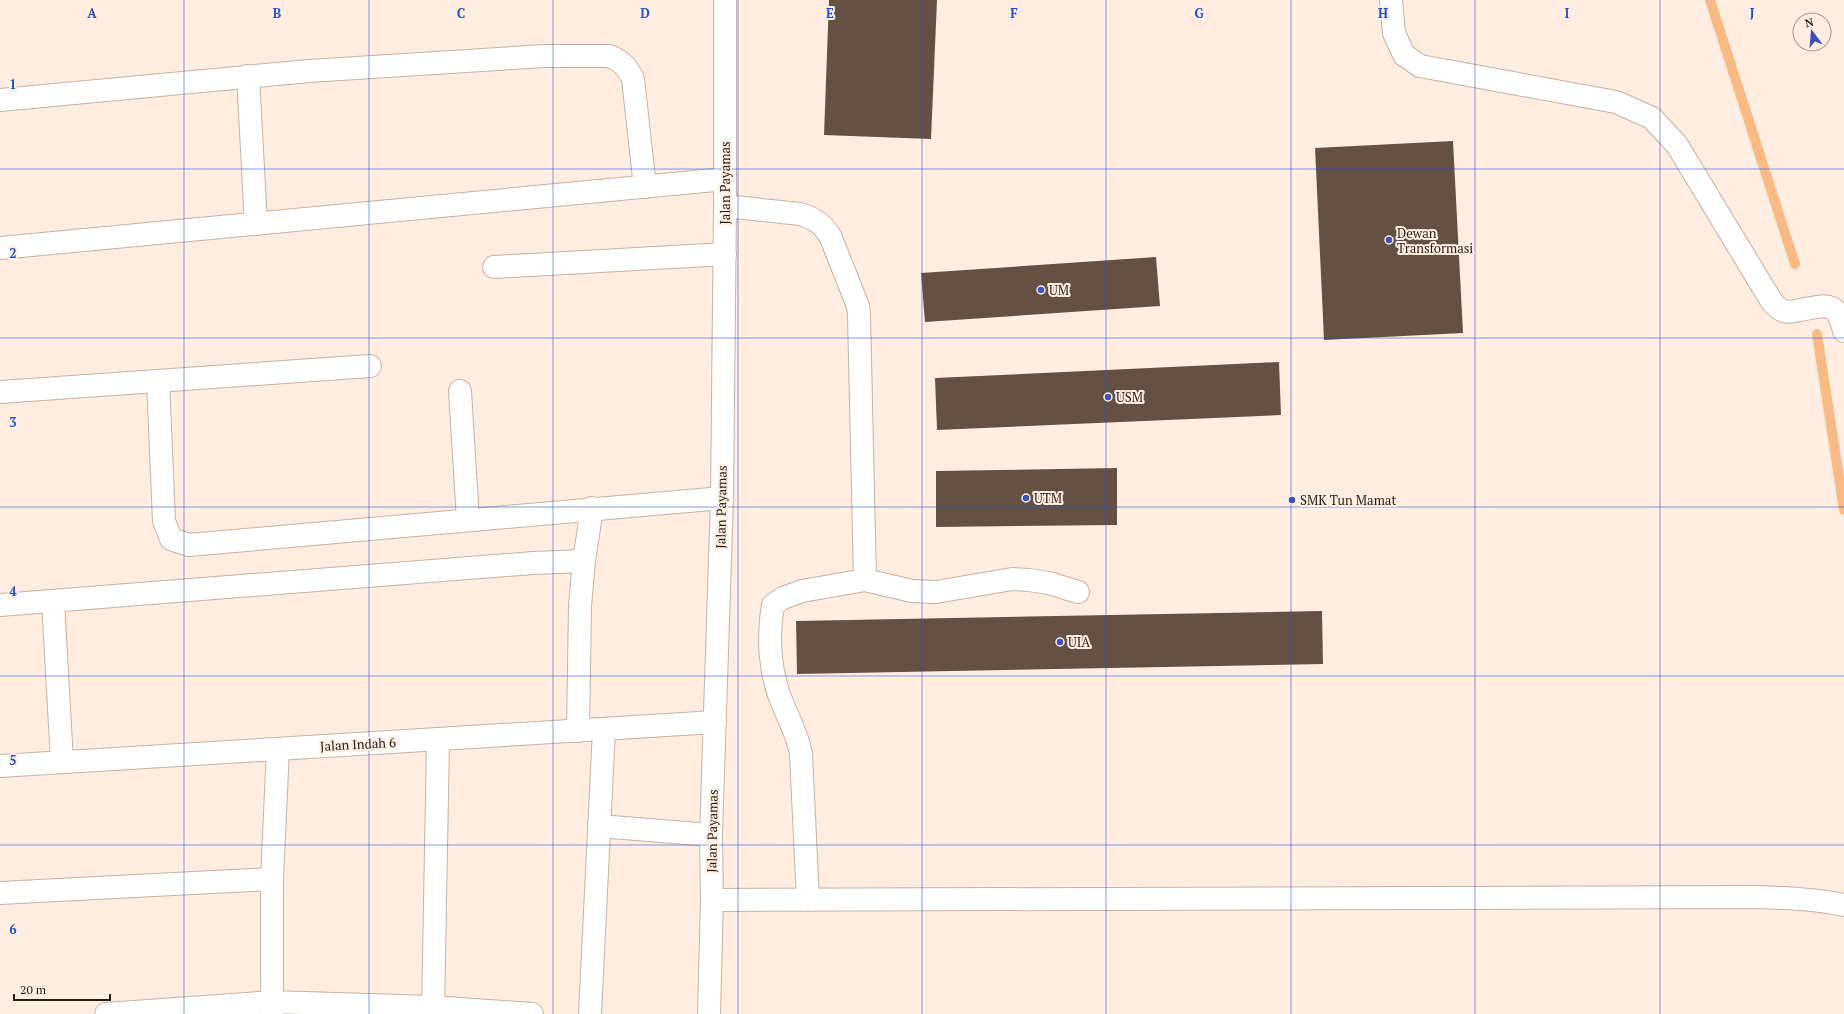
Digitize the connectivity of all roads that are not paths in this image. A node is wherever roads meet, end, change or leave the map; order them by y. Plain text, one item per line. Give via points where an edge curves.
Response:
1 (725, 0) edge
2 (1391, 0) edge
3 (248, 76) junction
4 (0, 100) edge
5 (725, 179) junction
6 (645, 187) junction
7 (725, 206) junction
8 (256, 224) junction
9 (0, 248) edge
10 (724, 254) junction
11 (494, 268) dead end
12 (1844, 332) edge
13 (370, 366) dead end
14 (158, 381) junction
15 (460, 391) dead end
16 (0, 392) edge
17 (722, 498) junction
18 (592, 508) junction
19 (468, 520) junction
20 (584, 561) junction
21 (865, 580) junction
22 (1078, 592) dead end
23 (53, 601) junction
24 (0, 605) edge
25 (715, 722) junction
26 (604, 729) junction
27 (578, 731) junction
28 (438, 740) junction
29 (278, 749) junction
30 (62, 762) junction
31 (0, 766) edge
32 (600, 826) junction
33 (711, 835) junction
34 (272, 879) junction
35 (0, 893) edge
36 (712, 900) junction
37 (808, 900) junction
38 (1844, 905) edge
39 (272, 1008) edge
40 (433, 1011) edge
41 (133, 1013) edge
42 (106, 1014) edge
43 (532, 1014) edge
44 (590, 1014) edge
45 (709, 1014) edge

1 - 5 main road, Jalan Payamas
2 - 12 main road via 1394,33 1404,55 1420,66 1616,102 1652,118 1677,145 1772,302 1780,310 1790,312 1832,307 1840,315
3 - 4 main road
3 - 6 main road via 544,56 609,56 618,59 627,67 633,79
3 - 8 main road
5 - 6 main road
5 - 7 main road, Jalan Payamas
6 - 8 main road
7 - 10 main road, Jalan Payamas
7 - 21 main road via 800,214 818,222 831,238 858,306
8 - 9 main road
10 - 11 main road
10 - 17 main road, Jalan Payamas
13 - 14 main road
14 - 16 main road
14 - 19 main road via 164,521 171,539 189,545
15 - 19 main road
17 - 18 main road
17 - 25 main road, Jalan Payamas
18 - 19 main road
18 - 20 main road
20 - 23 main road
20 - 27 main road via 580,606
21 - 22 main road via 912,591 936,592 1012,579 1049,583
21 - 37 main road via 782,598 773,605 770,619 775,682 798,739 801,754
23 - 24 main road
23 - 30 main road
25 - 26 main road, Jalan Indah 6
25 - 33 main road, Jalan Payamas
26 - 27 main road, Jalan Indah 6
26 - 32 main road
27 - 28 main road, Jalan Indah 6
28 - 29 main road, Jalan Indah 6
28 - 40 main road
29 - 30 main road, Jalan Indah 6
29 - 34 main road
30 - 31 main road, Jalan Indah 6
32 - 33 main road
32 - 44 main road
33 - 36 main road, Jalan Payamas
34 - 35 main road
34 - 39 main road
36 - 37 main road
36 - 45 main road, Jalan Payamas
37 - 38 main road via 1794,898
39 - 40 main road
39 - 41 main road
40 - 43 main road
41 - 42 main road

